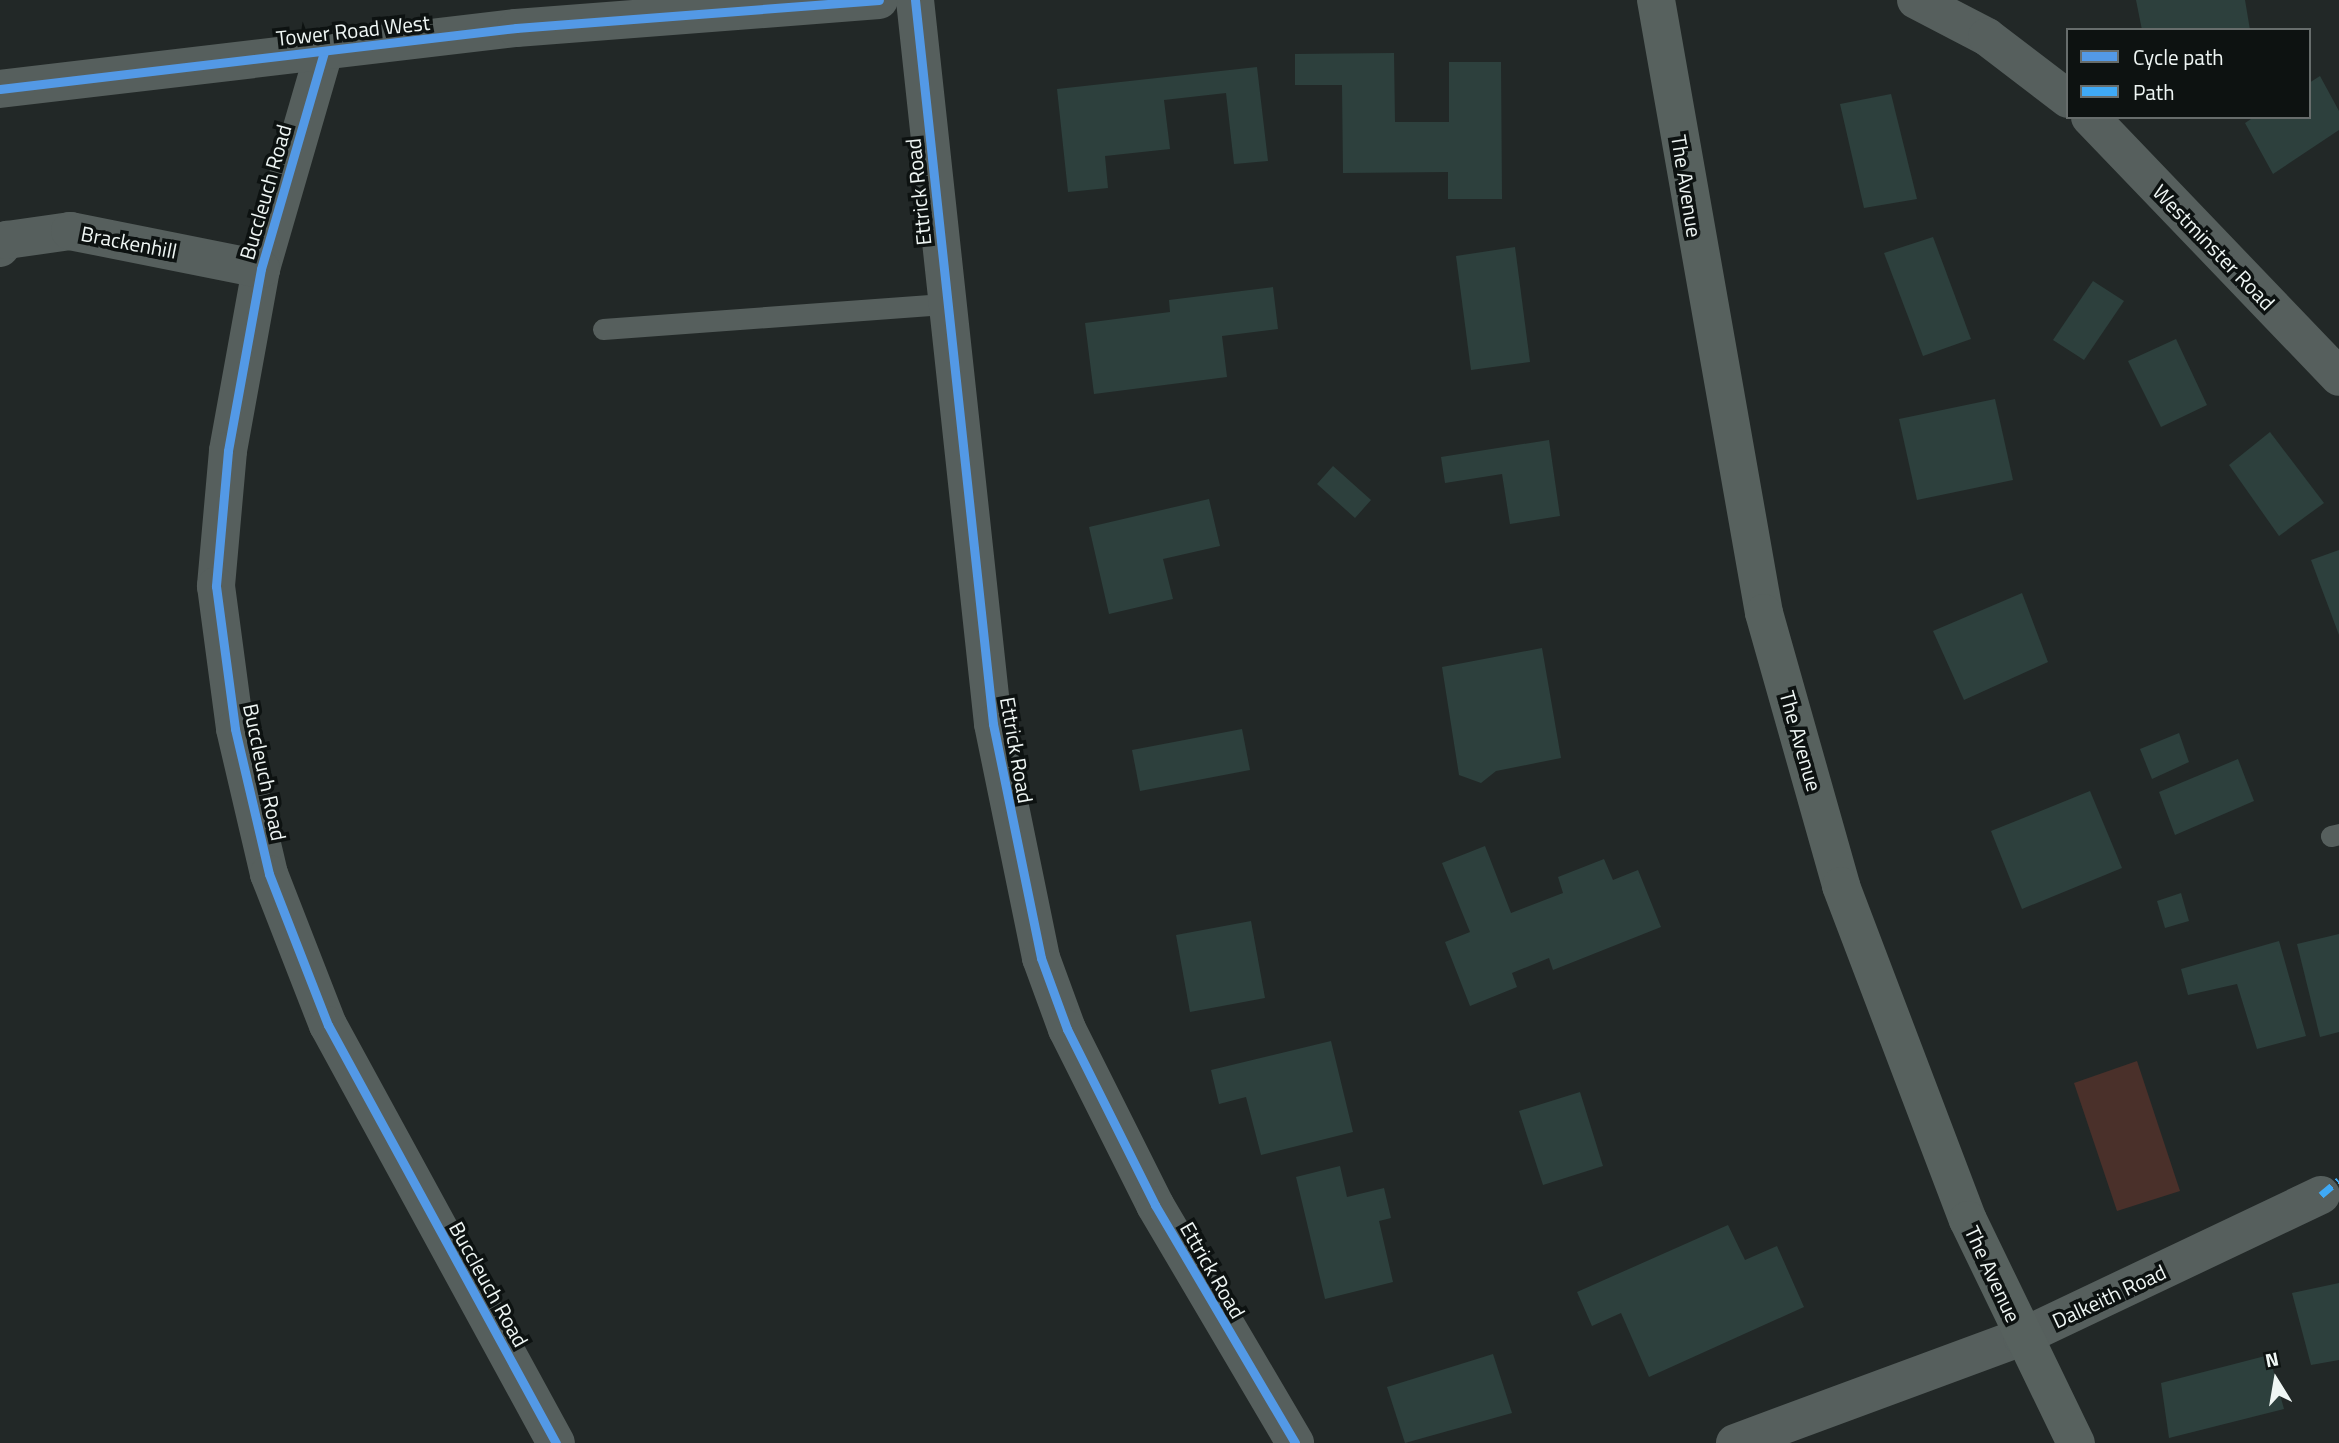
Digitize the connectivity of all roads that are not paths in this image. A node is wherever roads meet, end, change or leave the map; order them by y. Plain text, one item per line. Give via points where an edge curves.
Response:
1 (879, 0) edge
2 (915, 0) edge
3 (1656, 0) edge
4 (1916, 0) edge
5 (513, 14) edge
6 (324, 52) junction
7 (0, 89) edge
8 (2066, 97) edge
9 (2092, 119) edge
10 (0, 248) edge
11 (261, 269) junction
12 (947, 304) junction
13 (603, 329) dead end
14 (2339, 377) edge
15 (2321, 1195) dead end
16 (2022, 1337) junction
17 (556, 1443) edge
18 (1295, 1443) edge
19 (1735, 1443) edge
20 (2076, 1443) edge

1 - 5 street, Tower Road West
2 - 12 street, Ettrick Road
3 - 16 main road, The Avenue via 1764,613 1841,886 1968,1220
4 - 8 street via 1987,37
5 - 6 street, Tower Road West
6 - 7 street, Tower Road West
6 - 11 street, Buccleuch Road
9 - 14 street, Westminster Road
10 - 11 street, Brackenhill via 7,240 70,231
11 - 17 street, Buccleuch Road via 229,451 216,586 235,729 269,874 328,1025
12 - 13 lane
12 - 18 street, Ettrick Road via 993,724 1041,958 1067,1028 1155,1205
15 - 16 street, Dalkeith Road
16 - 19 street, Dalkeith Road
16 - 20 main road, The Avenue

